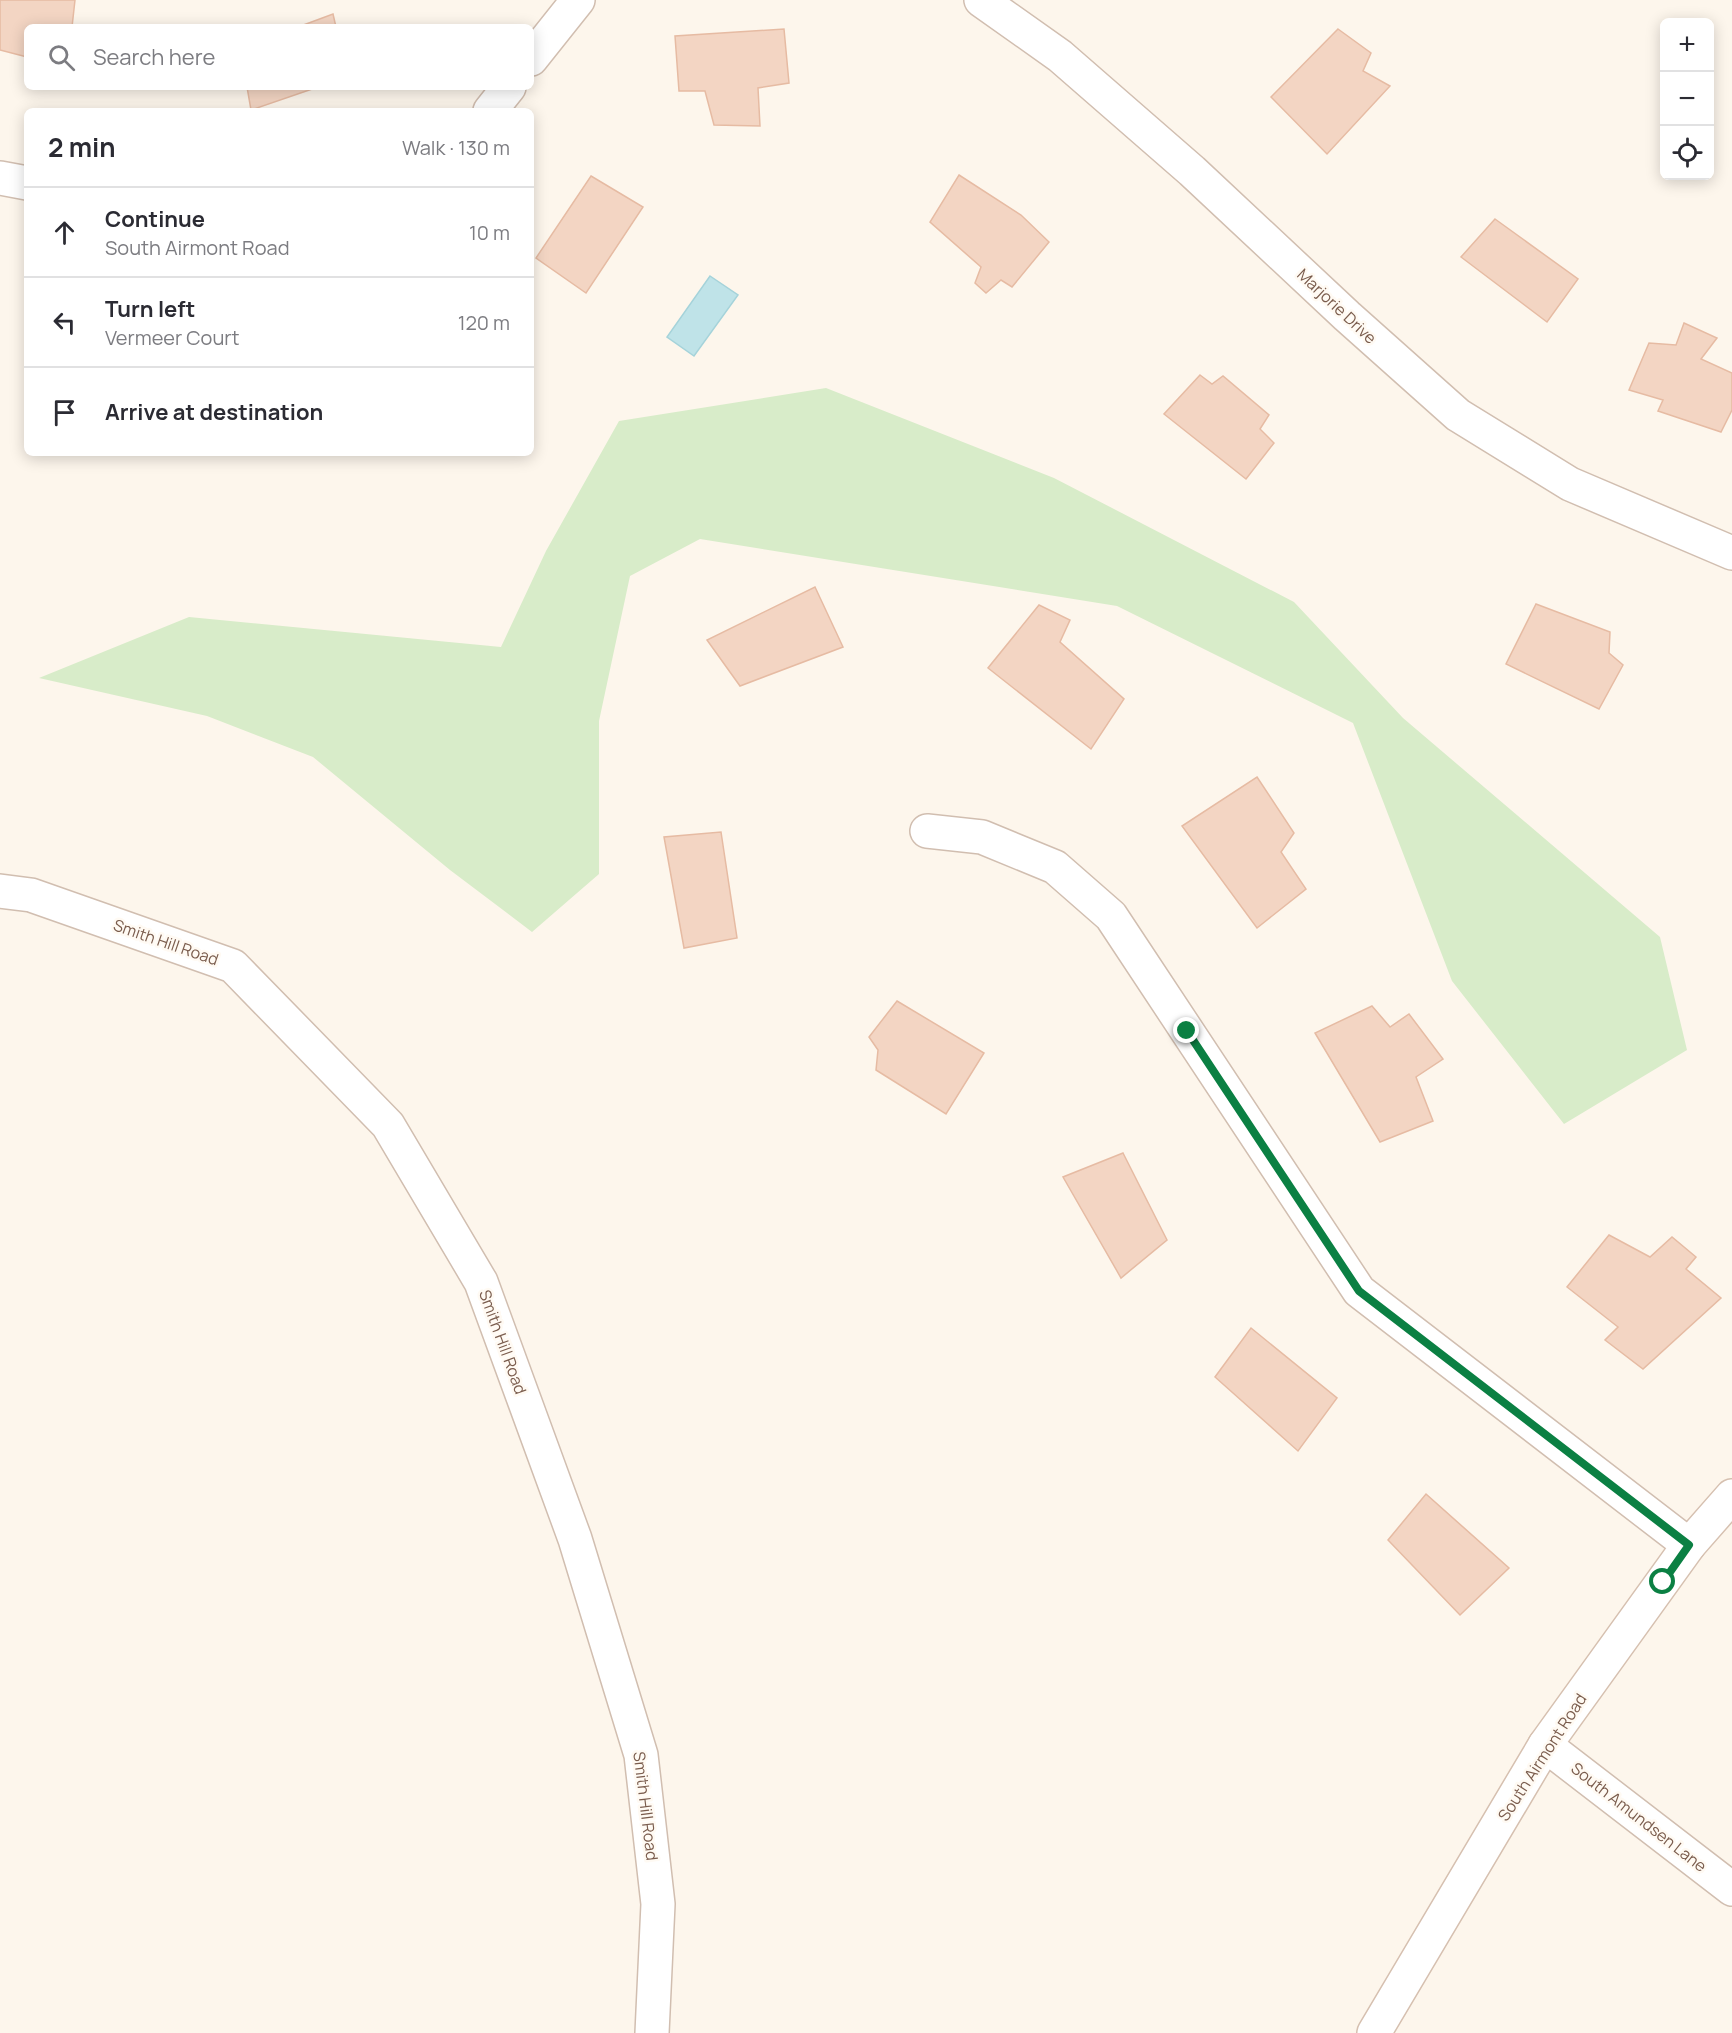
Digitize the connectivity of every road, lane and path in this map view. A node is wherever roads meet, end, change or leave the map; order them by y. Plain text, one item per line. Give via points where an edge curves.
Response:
1 (578, 0) edge
2 (981, 0) edge
3 (534, 55) edge
4 (507, 90) edge
5 (492, 108) edge
6 (0, 178) edge
7 (24, 182) edge
8 (1732, 553) edge
9 (927, 831) dead end
10 (0, 891) edge
11 (1732, 1496) edge
12 (1689, 1545) junction
13 (1545, 1745) junction
14 (1732, 1888) edge
15 (652, 2033) edge
16 (1374, 2033) edge

1 - 3 street
2 - 8 street, Marjorie Drive via 1069,64 1192,171 1458,415 1570,484
4 - 5 street
6 - 7 street
9 - 12 street via 982,837 1055,867 1111,916 1359,1291
10 - 15 street, Smith Hill Road via 32,895 233,966 388,1125 481,1282 575,1539 641,1755 658,1904
11 - 12 street, South Airmont Road
12 - 13 street, South Airmont Road
13 - 14 street, South Amundsen Lane
13 - 16 street, South Airmont Road

